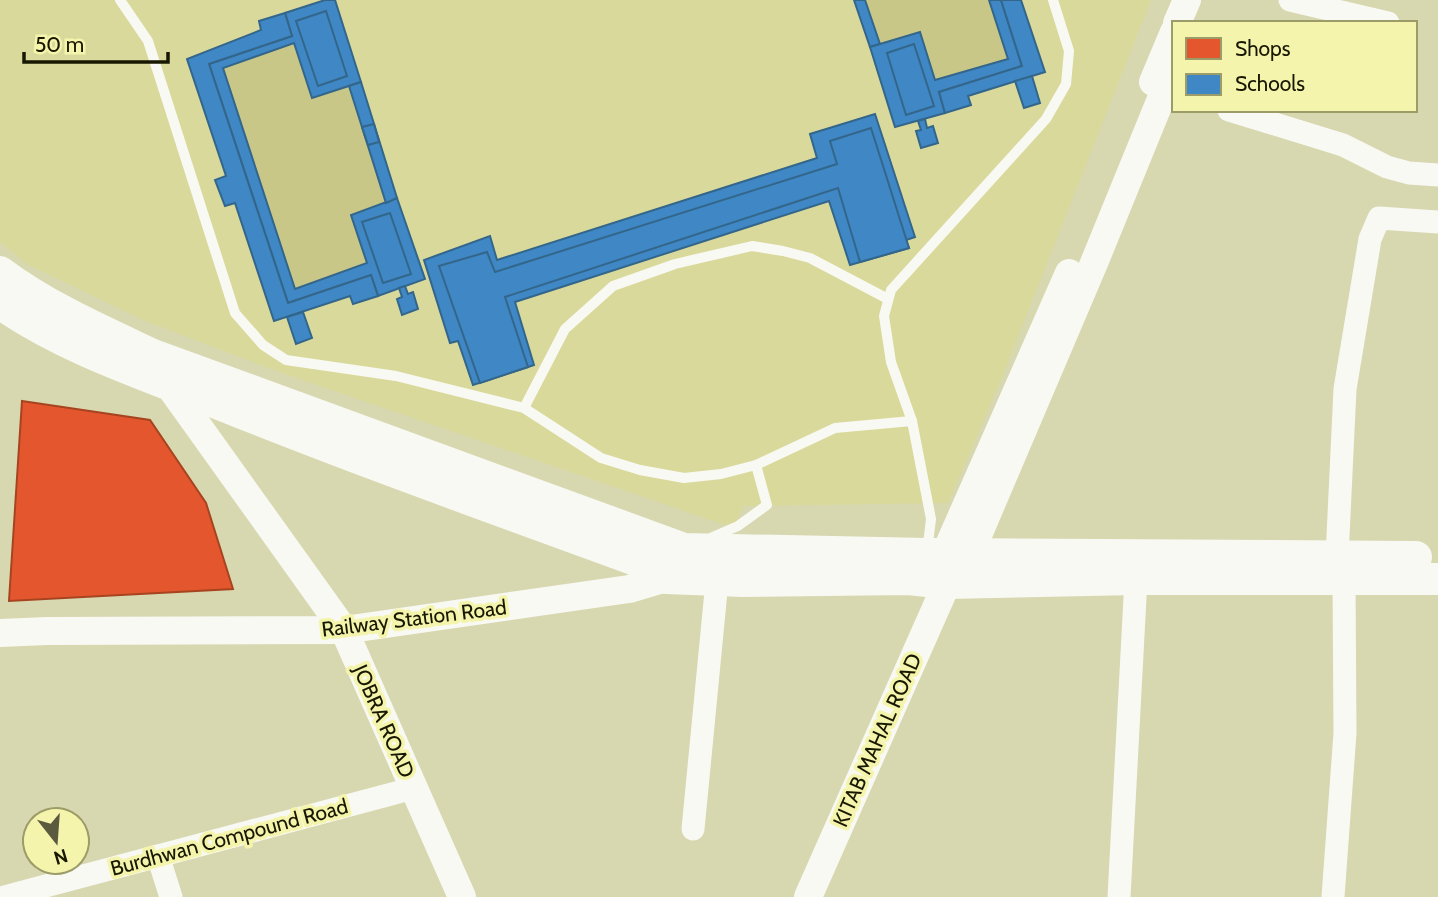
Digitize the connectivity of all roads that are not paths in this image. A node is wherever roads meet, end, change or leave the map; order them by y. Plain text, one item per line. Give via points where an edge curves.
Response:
1 (120, 0) edge
2 (1053, 0) edge
3 (1187, 0) edge
4 (1201, 0) edge
5 (1290, 0) edge
6 (1178, 21) edge
7 (1193, 21) edge
8 (1379, 21) edge
9 (1172, 37) edge
10 (1171, 80) edge
11 (1236, 112) edge
12 (1438, 175) edge
13 (1438, 222) edge
14 (0, 272) edge
15 (888, 299) junction
16 (0, 303) edge
17 (153, 355) junction
18 (168, 384) junction
19 (524, 408) junction
20 (912, 421) junction
21 (756, 465) junction
22 (684, 549) junction
23 (1438, 557) edge
24 (947, 561) junction
25 (1340, 568) junction
26 (666, 578) junction
27 (1136, 579) junction
28 (1438, 579) edge
29 (717, 581) junction
30 (344, 630) junction
31 (0, 633) edge
32 (414, 788) junction
33 (694, 829) dead end
34 (158, 856) junction
35 (4, 897) edge
36 (171, 897) edge
37 (462, 897) edge
38 (807, 897) edge
39 (1119, 897) edge
40 (1333, 897) edge

1 - 19 lane via 148,41 235,313 263,345 286,360 396,376
2 - 15 lane via 1069,51 1066,84 1046,118 891,290
3 - 6 street
4 - 7 street
5 - 8 street
9 - 24 street
10 - 24 street via 1094,263
11 - 12 street via 1343,145 1387,167
13 - 25 street via 1379,218 1370,239 1345,389
14 - 17 main road via 79,320
15 - 19 lane via 810,258 783,251 752,246 675,264 613,286 565,329
15 - 20 lane via 884,316 891,362
16 - 18 main road via 21,318
17 - 18 main road
17 - 22 main road
18 - 26 main road via 323,446 655,567
18 - 30 street, JOBRA ROAD
19 - 21 lane via 601,458 640,470 684,478
20 - 21 lane via 835,428
20 - 24 lane via 930,519
21 - 22 lane via 766,505 738,526
22 - 24 main road
22 - 26 street
23 - 25 main road
24 - 25 main road
24 - 27 main road
24 - 29 main road via 908,579
24 - 38 street, KITAB MAHAL ROAD
25 - 27 main road
25 - 28 main road
25 - 40 street via 1345,733
26 - 29 main road
26 - 30 street, Railway Station Road via 629,589
27 - 39 street
29 - 33 street
30 - 31 street, Railway Station Road
30 - 32 street, JOBRA ROAD
32 - 34 street, Burdhwan Compound Road
32 - 37 street, JOBRA ROAD
34 - 35 street, Burdhwan Compound Road
34 - 36 street

